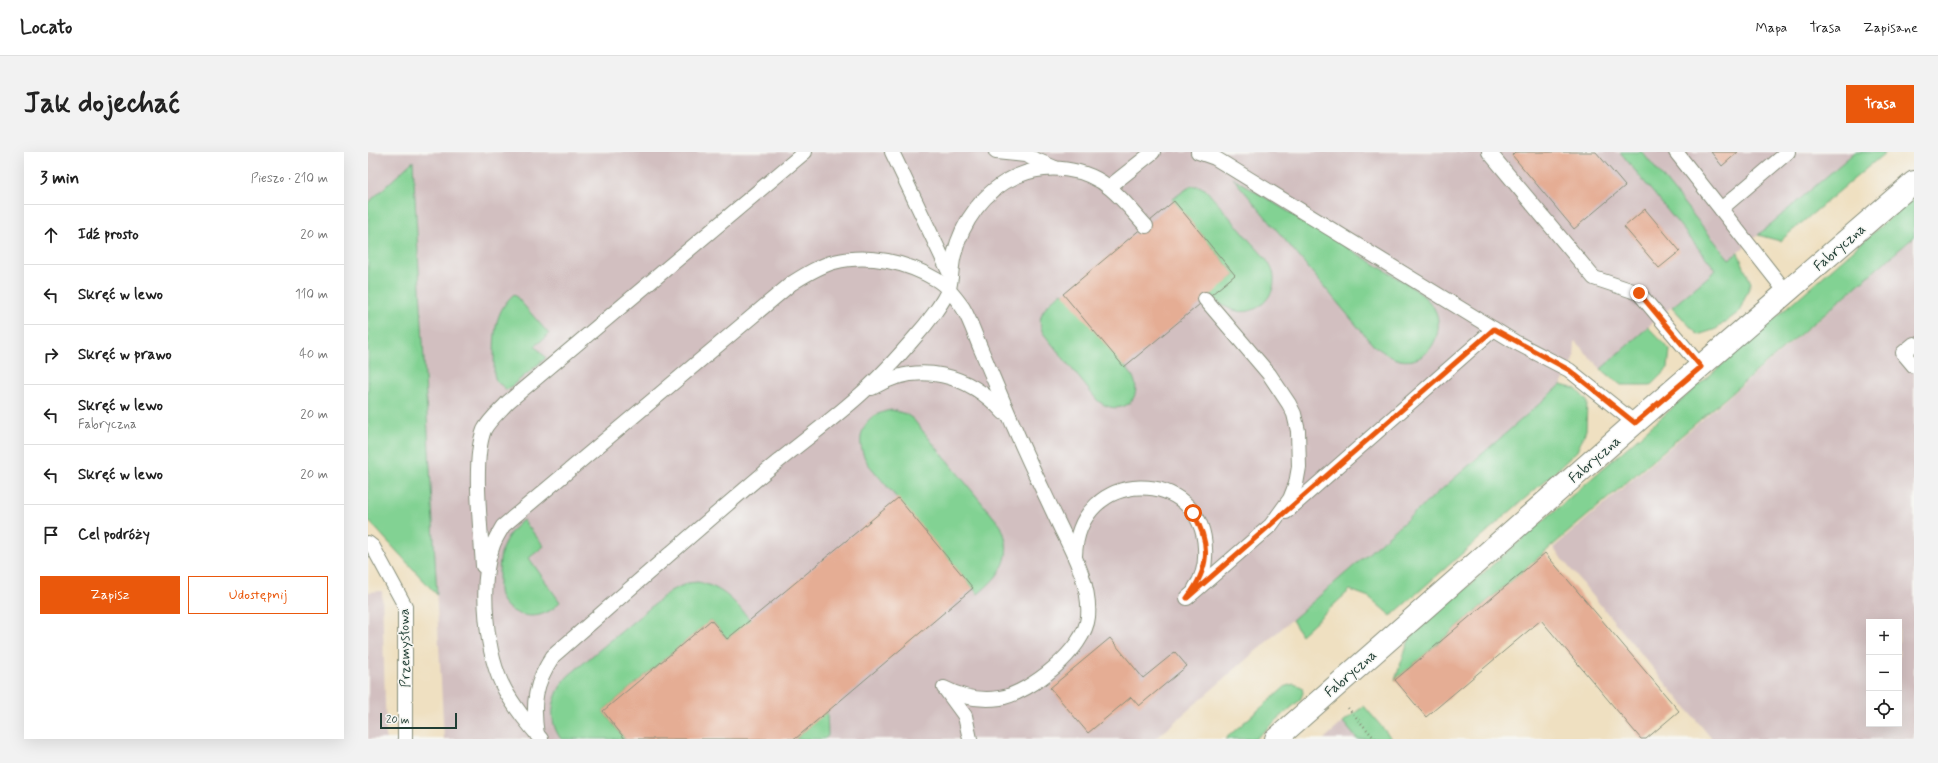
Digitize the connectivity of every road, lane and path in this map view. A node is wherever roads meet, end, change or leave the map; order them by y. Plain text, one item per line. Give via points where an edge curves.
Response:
1 (805, 152) edge
2 (892, 152) edge
3 (996, 152) edge
4 (1153, 152) edge
5 (1198, 152) edge
6 (1489, 152) edge
7 (1676, 152) edge
8 (1788, 152) edge
9 (1056, 168) junction
10 (1914, 182) edge
11 (1109, 187) junction
12 (1721, 209) junction
13 (1146, 226) dead end
14 (949, 283) junction
15 (1786, 292) junction
16 (1205, 299) dead end
17 (1494, 329) junction
18 (1914, 344) edge
19 (1914, 366) edge
20 (1701, 367) junction
21 (862, 394) junction
22 (1635, 423) junction
23 (1016, 431) junction
24 (1271, 525) junction
25 (368, 543) edge
26 (1075, 558) junction
27 (485, 594) junction
28 (1329, 691) junction
29 (539, 737) edge
30 (405, 739) edge
31 (970, 739) edge
32 (1276, 739) edge
33 (1375, 739) edge

1 - 27 lane via 508,402 485,429 478,466
2 - 14 lane
3 - 9 lane via 1025,155
4 - 11 lane
5 - 17 lane via 1215,158
6 - 20 lane via 1594,278 1639,293
7 - 12 lane
8 - 12 lane
9 - 11 lane via 1094,178
9 - 14 lane via 1017,176 999,186 984,199 961,233
10 - 15 street, Fabryczna
11 - 13 lane
12 - 15 lane
14 - 21 lane via 930,319
14 - 23 lane via 964,309
14 - 27 lane via 897,263 854,258 832,262 792,283 503,526 492,547
15 - 20 street, Fabryczna
16 - 24 lane via 1269,374 1294,414 1299,447 1296,484 1290,499
17 - 22 lane via 1569,370
17 - 24 lane
18 - 19 lane via 1903,353
20 - 22 street, Fabryczna
21 - 23 lane via 879,383 898,376 938,374 976,387 997,404
21 - 29 lane via 764,473 553,656 537,686 535,702
22 - 28 street, Fabryczna
23 - 26 lane
24 - 26 lane via 1187,598 1197,586 1204,564 1205,542 1201,526 1183,502 1170,494 1155,488 1125,489 1110,494 1087,515 1080,528
25 - 30 lane, Przemysłowa via 373,547 405,606
26 - 31 lane via 1087,593 1088,620 1076,644 1066,656 1028,687 1000,698 960,696 944,688 965,716
27 - 29 lane via 487,628 504,689
28 - 32 street, Fabryczna
28 - 33 path via 1350,709

